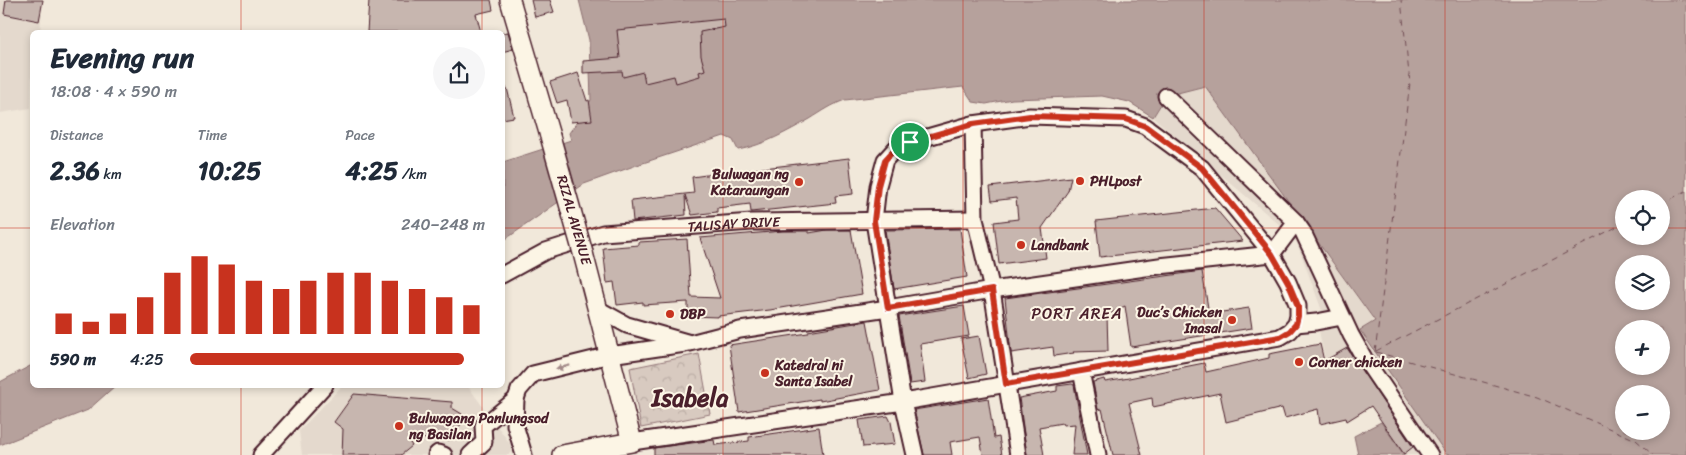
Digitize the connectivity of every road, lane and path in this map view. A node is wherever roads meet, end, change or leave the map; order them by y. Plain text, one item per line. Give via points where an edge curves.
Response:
1 (510, 0) edge
2 (1166, 96) dead end
3 (973, 124) junction
4 (975, 219) junction
5 (874, 221) junction
6 (1296, 222) junction
7 (1272, 254) junction
8 (505, 273) edge
9 (992, 290) junction
10 (888, 308) junction
11 (598, 309) junction
12 (1342, 317) junction
13 (1296, 324) junction
14 (690, 343) junction
15 (610, 355) junction
16 (1081, 371) junction
17 (1006, 384) junction
18 (322, 388) edge
19 (516, 399) junction
20 (903, 402) junction
21 (632, 442) junction
22 (261, 455) edge
23 (436, 455) edge
24 (444, 455) edge
25 (470, 455) edge
26 (524, 455) edge
27 (562, 455) edge
28 (915, 455) edge
29 (1018, 455) edge
30 (1098, 455) edge
31 (1430, 455) edge

1 - 11 main road, RIZAL AVENUE, bridge
2 - 6 street
3 - 4 street
3 - 5 street via 896,148 885,160
3 - 7 street via 1030,116 1126,119 1145,126 1202,168
4 - 5 street, TALISAY DRIVE
4 - 9 street
5 - 8 street, TALISAY DRIVE via 752,222 604,234 546,251
5 - 10 street
6 - 7 street
6 - 12 street
7 - 9 street via 1159,266
7 - 13 street via 1298,306
9 - 10 street
9 - 17 street
10 - 14 street via 740,330
10 - 20 street
11 - 14 street via 627,325
11 - 15 main road, RIZAL AVENUE
12 - 13 street
12 - 31 street via 1370,355
13 - 16 street via 1280,337
14 - 15 street
15 -> 19 street via 533,374 519,390
15 - 21 main road, RIZAL AVENUE
16 - 17 street
16 - 30 street
17 - 20 street
17 - 29 street
18 - 22 street
19 - 25 street via 483,426 484,442
19 - 26 street via 515,425
20 - 21 street
20 - 28 street
21 - 27 main road
23 - 24 street

